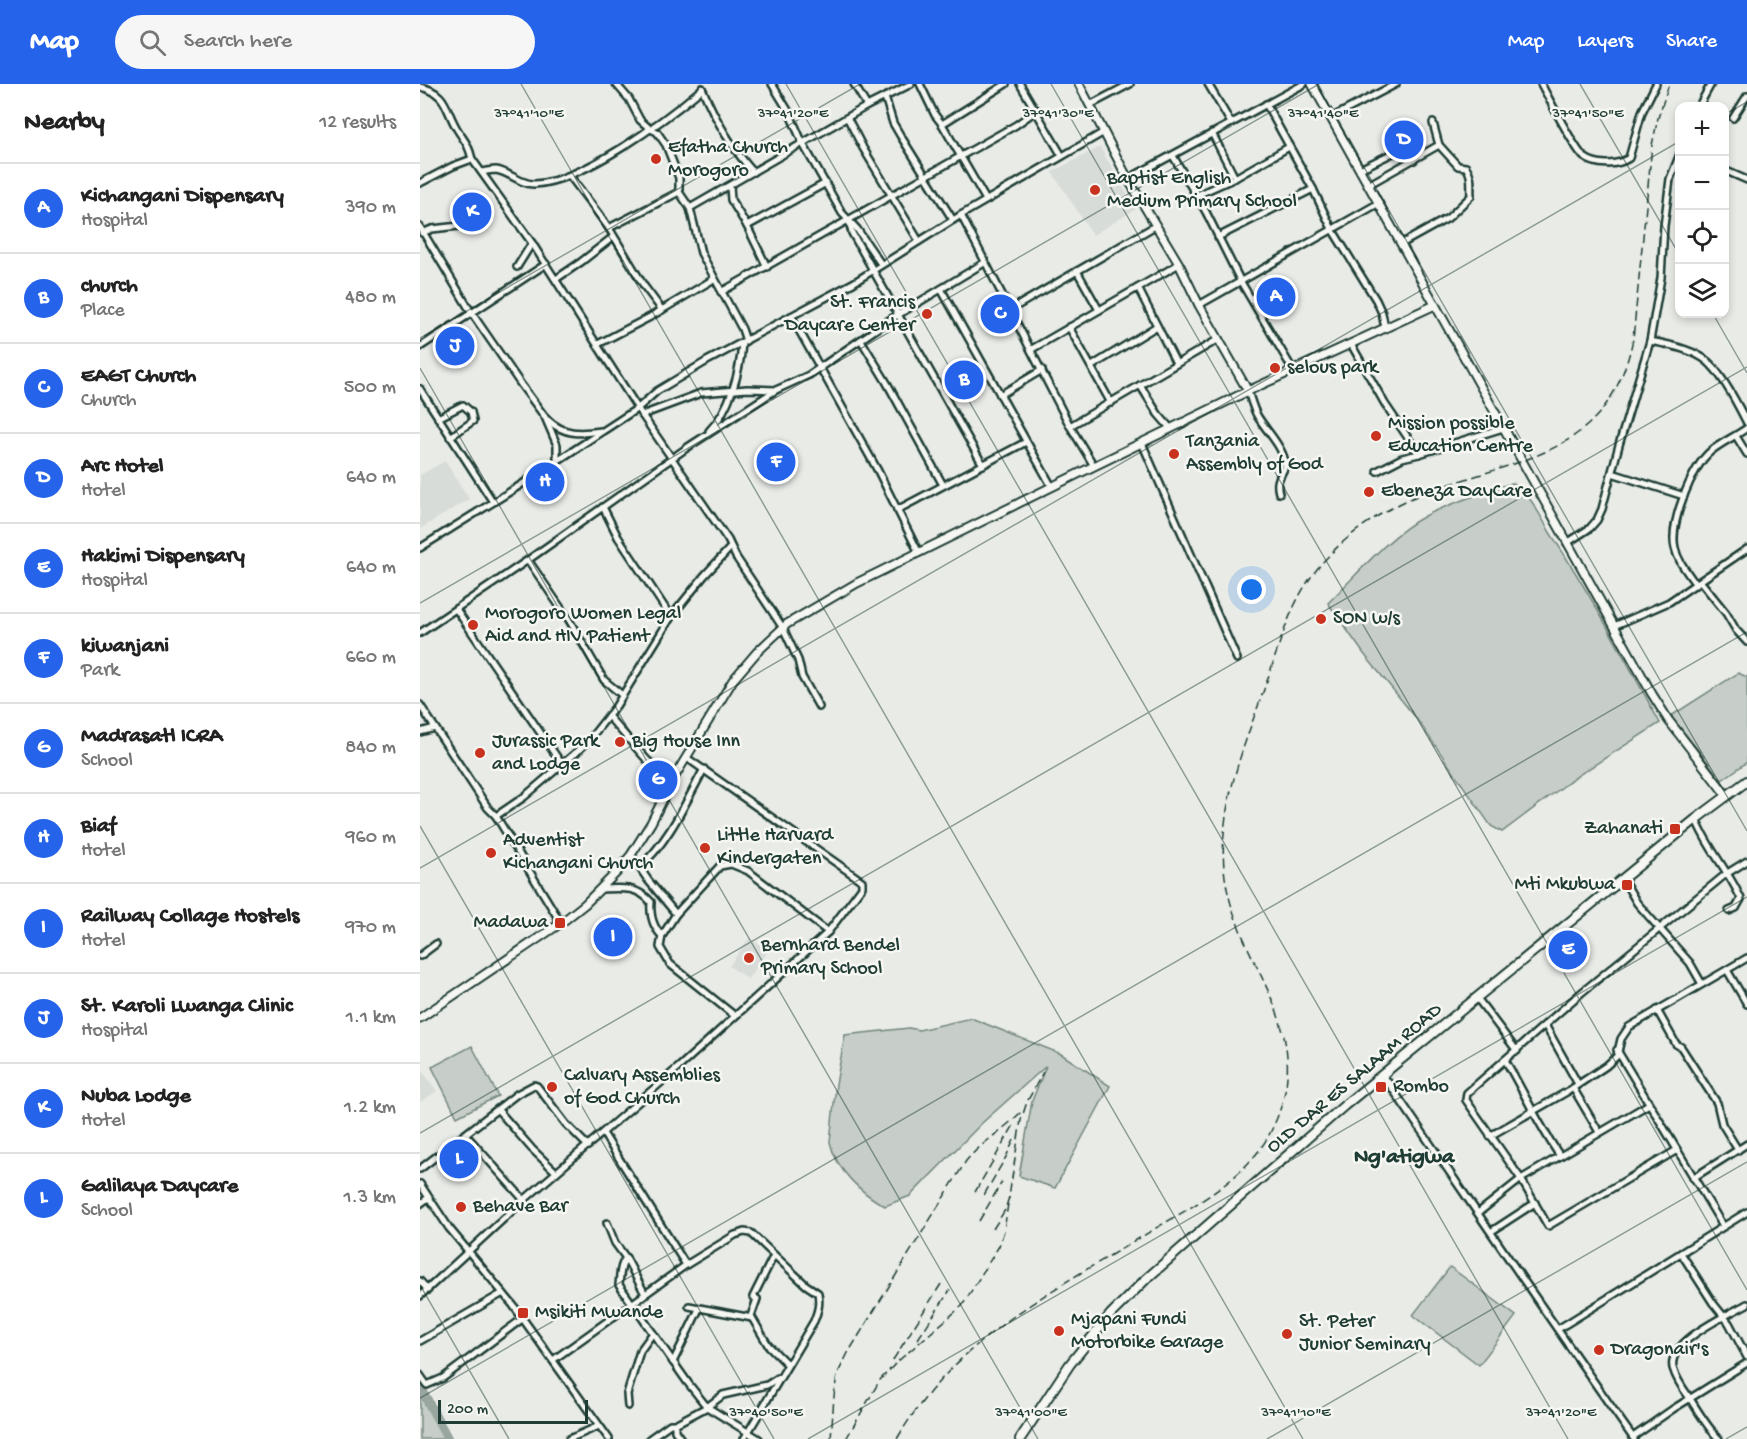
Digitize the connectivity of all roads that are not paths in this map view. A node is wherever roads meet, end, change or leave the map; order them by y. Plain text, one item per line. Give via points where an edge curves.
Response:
1 (616, 84) edge
2 (772, 84) edge
3 (854, 84) edge
4 (911, 84) edge
5 (920, 84) edge
6 (1006, 84) edge
7 (1020, 84) edge
8 (1079, 84) edge
9 (1130, 84) edge
10 (1209, 84) edge
11 (1304, 84) edge
12 (1312, 84) edge
13 (1396, 84) edge
14 (1541, 84) edge
15 (1656, 84) edge
16 (1711, 84) edge
17 (702, 86) edge
18 (420, 87) edge
19 (1747, 96) edge
20 (885, 97) junction
21 (1701, 102) edge
22 (1266, 104) junction
23 (1090, 105) junction
24 (867, 106) junction
25 (1036, 110) junction
26 (1331, 118) junction
27 (1733, 118) dead end
28 (848, 119) junction
29 (1231, 123) junction
30 (1433, 123) dead end
31 (942, 124) junction
32 (649, 128) junction
33 (1104, 132) junction
34 (1212, 133) junction
35 (803, 144) junction
36 (1439, 145) junction
37 (1289, 147) junction
38 (960, 156) junction
39 (1062, 156) junction
40 (1173, 156) junction
41 (472, 159) junction
42 (1414, 160) junction
43 (1675, 167) edge
44 (1360, 169) junction
45 (483, 172) junction
46 (753, 172) junction
47 (1729, 172) edge
48 (570, 176) junction
49 (927, 176) junction
50 (1235, 178) junction
51 (1128, 179) junction
52 (1747, 180) edge
53 (420, 183) edge
54 (826, 183) junction
55 (1368, 185) junction
56 (730, 186) junction
57 (1313, 189) junction
58 (679, 192) junction
59 (892, 196) junction
60 (1196, 196) junction
61 (986, 200) junction
62 (1379, 203) junction
63 (690, 208) junction
64 (961, 215) junction
65 (953, 220) junction
66 (849, 221) junction
67 (459, 226) dead end
68 (747, 226) junction
69 (1155, 226) junction
70 (609, 228) junction
71 (1332, 229) junction
72 (421, 230) edge
73 (613, 237) junction
74 (1218, 237) junction
75 (919, 241) junction
76 (532, 243) junction
77 (1401, 244) junction
78 (984, 262) junction
79 (546, 264) junction
80 (881, 264) junction
81 (1179, 264) junction
82 (517, 267) dead end
83 (767, 267) junction
84 (873, 269) junction
85 (1077, 271) junction
86 (556, 279) junction
87 (714, 279) junction
88 (1241, 282) junction
89 (1138, 288) junction
90 (941, 289) junction
91 (721, 292) junction
92 (1199, 305) junction
93 (1435, 305) junction
94 (662, 310) junction
95 (1010, 310) junction
96 (1099, 310) junction
97 (471, 312) junction
98 (899, 315) junction
99 (791, 316) junction
100 (1157, 326) junction
101 (1069, 327) junction
102 (1385, 328) junction
103 (1219, 339) junction
104 (861, 340) junction
105 (1650, 341) junction
106 (744, 342) junction
107 (598, 344) junction
108 (1351, 344) junction
109 (420, 347) edge
110 (1032, 349) junction
111 (1176, 363) junction
112 (1092, 366) junction
113 (821, 367) junction
114 (1042, 370) junction
115 (1293, 370) junction
116 (1140, 385) junction
117 (420, 389) edge
118 (776, 390) junction
119 (732, 391) junction
120 (1248, 391) junction
121 (1000, 395) junction
122 (1112, 403) junction
123 (638, 408) junction
124 (642, 414) junction
125 (545, 417) junction
126 (438, 418) junction
127 (1070, 426) junction
128 (1747, 427) edge
129 (1503, 428) junction
130 (1171, 429) junction
131 (604, 430) junction
132 (1736, 436) junction
133 (450, 437) junction
134 (702, 439) junction
135 (1026, 442) junction
136 (1142, 443) junction
137 (1410, 444) junction
138 (1742, 446) junction
139 (1419, 454) junction
140 (1747, 454) edge
141 (673, 458) junction
142 (1402, 458) junction
143 (557, 459) junction
144 (983, 465) junction
145 (1094, 466) junction
146 (1377, 471) dead end
147 (1612, 473) junction
148 (943, 485) junction
149 (1052, 487) junction
150 (1279, 493) dead end
151 (1684, 495) junction
152 (493, 502) junction
153 (603, 507) junction
154 (897, 510) junction
155 (1567, 543) junction
156 (731, 547) junction
157 (420, 548) edge
158 (1747, 549) edge
159 (918, 552) junction
160 (528, 560) junction
161 (1698, 583) junction
162 (456, 609) junction
163 (671, 618) junction
164 (1614, 626) junction
165 (783, 628) junction
166 (420, 633) edge
167 (1747, 642) edge
168 (1237, 659) dead end
169 (622, 695) junction
170 (420, 705) edge
171 (819, 707) dead end
172 (608, 716) junction
173 (435, 728) junction
174 (420, 732) edge
175 (687, 758) junction
176 (561, 764) junction
177 (704, 769) junction
178 (672, 781) junction
179 (1747, 781) edge
180 (1727, 796) junction
181 (496, 816) junction
182 (1696, 819) junction
183 (632, 855) junction
184 (1747, 861) edge
185 (639, 867) junction
186 (1726, 874) junction
187 (1623, 879) junction
188 (652, 884) junction
189 (602, 889) junction
190 (649, 899) junction
191 (1729, 911) dead end
192 (676, 914) junction
193 (561, 922) junction
194 (1659, 929) junction
195 (828, 932) junction
196 (662, 936) junction
197 (436, 944) dead end
198 (420, 956) edge
199 (1747, 958) edge
200 (1727, 970) junction
201 (1702, 984) junction
202 (1477, 998) junction
203 (1747, 1004) edge
204 (1656, 1010) junction
205 (735, 1016) junction
206 (420, 1018) edge
207 (1545, 1025) junction
208 (1517, 1050) junction
209 (1617, 1050) junction
210 (1504, 1060) junction
211 (1383, 1075) junction
212 (1578, 1084) junction
213 (1573, 1088) junction
214 (1649, 1104) junction
215 (498, 1110) junction
216 (1534, 1111) junction
217 (1599, 1132) junction
218 (603, 1133) junction
219 (466, 1135) junction
220 (1490, 1136) junction
221 (1747, 1144) edge
222 (588, 1146) junction
223 (1677, 1150) junction
224 (1738, 1150) junction
225 (1560, 1156) junction
226 (420, 1169) edge
227 (556, 1172) junction
228 (1694, 1178) junction
229 (1521, 1179) junction
230 (420, 1184) edge
231 (428, 1198) junction
232 (524, 1200) junction
233 (1535, 1203) junction
234 (420, 1204) edge
235 (1747, 1212) edge
236 (1478, 1213) junction
237 (607, 1222) dead end
238 (1723, 1226) junction
239 (1492, 1232) junction
240 (469, 1252) junction
241 (1681, 1253) junction
242 (774, 1255) junction
243 (626, 1258) junction
244 (686, 1265) junction
245 (420, 1281) edge
246 (428, 1290) junction
247 (503, 1293) junction
248 (645, 1294) junction
249 (420, 1296) edge
250 (631, 1303) junction
251 (1747, 1304) edge
252 (689, 1306) dead end
253 (699, 1309) junction
254 (1724, 1317) junction
255 (752, 1318) junction
256 (522, 1319) junction
257 (1558, 1329) junction
258 (653, 1333) junction
259 (420, 1341) edge
260 (1747, 1357) edge
261 (552, 1360) junction
262 (673, 1362) junction
263 (1747, 1362) edge
264 (788, 1364) junction
265 (420, 1376) edge
266 (779, 1377) junction
267 (1690, 1399) junction
268 (628, 1406) dead end
269 (707, 1407) junction
270 (675, 1424) junction
271 (599, 1426) junction
272 (748, 1432) junction
273 (1634, 1438) edge
274 (569, 1439) edge
275 (609, 1439) edge
276 (649, 1439) edge
277 (681, 1439) edge
278 (744, 1439) edge
279 (759, 1439) edge
280 (1020, 1439) edge
281 (1719, 1439) edge

1 - 32 street
2 - 35 street
3 - 24 street
4 - 20 street
5 - 31 street
6 - 31 street
7 - 25 street
8 - 23 street
9 - 23 street
10 - 29 street
11 - 22 street
12 - 26 street
13 - 26 street
14 - 15 street via 1581,154 1611,164 1629,158 1642,112
16 - 21 street
17 - 32 street
17 - 46 street via 714,117 735,152
18 - 41 street via 441,97 468,144
19 - 27 street
20 - 24 street
20 - 49 street via 897,129
22 - 29 street
22 - 37 street
23 - 33 street
24 - 28 street
25 - 38 street
25 - 39 street
26 - 44 street
28 - 35 street
28 - 59 street
29 - 34 street
30 - 36 street
31 - 38 street
32 - 48 street
32 - 58 street via 657,132 669,152 679,178
33 - 39 street
33 - 51 street
34 - 40 street
34 - 50 street
35 - 46 street
35 - 54 street
36 - 42 street
36 - 77 street via 1458,166 1466,167 1472,181 1471,196 1448,218
37 - 50 street
37 - 57 street
38 - 49 street
38 - 61 street
39 - 61 street
40 - 51 street
40 - 60 street
41 - 45 street
41 - 53 street
42 - 44 street via 1397,152
42 - 55 street
43 - 105 street via 1670,178 1661,278
44 - 55 street
45 - 48 street via 495,170 535,184
45 - 76 street
46 - 56 street
47 - 52 street
48 - 70 street
49 - 59 street
49 - 65 street
50 - 60 street
51 - 69 street
54 - 66 street
54 - 68 street
55 - 62 street
56 - 63 street
56 - 68 street via 731,200
57 - 71 street
57 - 74 street
58 - 63 street
58 - 70 street
59 - 66 street
59 - 75 street
60 - 74 street
61 - 64 street
62 - 71 street
62 - 77 street
63 - 87 street via 701,253
64 - 65 street
64 - 78 street
65 - 75 street
66 - 80 street
66 - 83 street
66 - 84 street
67 - 72 street
68 - 83 street
69 - 81 street
69 - 85 street
70 - 73 street
71 - 88 street
71 - 102 street via 1376,300
72 - 97 street
73 - 86 street
73 - 94 street
74 - 88 street
75 - 80 street
76 - 79 street
76 - 82 street
77 - 93 street
78 - 90 street
78 - 95 street
79 - 86 street
79 - 97 street
80 - 84 street
81 - 89 street
81 - 92 street
83 - 91 street
84 - 98 street
84 - 99 street
85 - 95 street
85 - 96 street
86 - 107 street
87 - 91 street
87 - 94 street
88 - 92 street
88 - 115 street
89 - 96 street
89 - 100 street
90 - 98 street
90 - 121 street
91 - 106 street via 742,329
92 - 103 street
93 - 102 street
93 - 129 street
94 - 107 street
95 - 110 street
96 - 101 street
97 - 109 street
97 - 125 street
98 - 104 street
98 - 144 street
99 - 106 street
99 - 113 street
100 - 111 street
100 - 112 street
101 - 110 street
101 - 112 street
102 - 108 street
103 - 111 street
103 - 120 street
104 - 113 street
104 - 148 street
105 - 128 street via 1708,361
105 - 147 street
106 - 119 street
106 - 123 street via 657,391
107 - 123 street
108 - 115 street
108 - 137 street
110 - 114 street
111 - 116 street
112 - 122 street
113 - 118 street
113 - 154 street
114 - 121 street
114 - 127 street
115 - 120 street
116 - 122 street
116 - 130 street
117 - 126 street
118 - 119 street
118 - 134 street
119 - 124 street via 701,393
119 - 134 street via 716,425
120 - 130 street
120 - 150 street via 1257,416 1285,462 1277,484
121 - 135 street
122 - 127 street
123 - 124 street
123 - 131 street
124 - 141 street
125 - 131 street via 569,433
125 - 143 street via 557,445
126 - 133 street
126 - 133 street via 463,405 471,412 473,421
127 - 145 street
128 - 132 street
128 - 138 street
129 - 139 street
129 - 155 street
130 - 136 street
131 - 143 street
132 - 138 street
132 - 151 street via 1704,457
133 - 152 street
134 - 141 street
135 - 144 street
135 - 149 street
136 - 145 street
136 - 168 street
137 - 139 street
137 - 142 street
138 - 140 street
139 - 142 street
141 - 153 street
141 - 156 street
142 - 146 street
143 - 152 street
144 - 148 street
145 - 149 street
147 - 151 street
147 - 155 street via 1597,520
148 - 154 street
149 - 159 street
151 - 161 street via 1673,536 1674,547
152 - 157 street
153 - 160 street
153 - 163 street
154 - 159 street
155 - 164 street
156 - 163 street
156 - 165 street
158 - 161 street
159 - 165 street via 825,600
160 - 162 street
160 - 169 street via 604,681
161 - 164 street via 1661,606
161 - 167 street
162 - 166 street
162 - 176 street
163 - 169 street
164 - 180 street via 1669,721
165 - 171 street via 802,677
165 - 175 street via 739,671
169 - 172 street
170 - 173 street
172 - 176 street via 579,750
172 - 178 street via 647,760
173 - 174 street
173 - 181 street
175 - 177 street
175 - 178 street
176 - 181 street
177 - 185 street via 666,836
177 - 195 street via 862,881 860,892
178 - 183 street
179 - 180 main road, OLD DAR ES SALAAM ROAD
180 - 182 main road, OLD DAR ES SALAAM ROAD
181 - 193 street
182 - 186 street
182 - 187 main road, OLD DAR ES SALAAM ROAD
183 - 185 street
183 - 189 street
184 - 186 street
185 - 188 street
186 - 191 street via 1741,899
186 - 194 street
187 - 194 street
187 - 202 main road, OLD DAR ES SALAAM ROAD
188 - 190 street
188 - 192 street
189 - 190 street via 630,888
189 - 193 street
190 - 196 street via 654,926
192 - 195 street via 720,866 731,864 748,871
192 - 196 street
193 - 206 street
194 - 201 street via 1690,963
194 - 207 street
195 - 205 street
196 - 205 street via 660,947 666,961
197 - 198 street
199 - 200 street
200 - 201 street
200 - 203 street
201 - 204 street
202 - 208 street
202 - 211 main road, OLD DAR ES SALAAM ROAD
204 - 209 street via 1629,1027
204 - 224 street via 1717,1103 1722,1124
205 - 218 street
207 - 208 street
207 - 212 street
208 - 210 street
209 - 212 street via 1613,1061
209 - 214 street
210 - 216 street
210 - 220 street via 1467,1093 1466,1100
211 - 236 street
211 - 280 main road, OLD DAR ES SALAAM ROAD via 1125,1300 1070,1364
212 - 213 street
213 - 216 street
213 - 217 street
214 - 217 street
214 - 223 street
215 - 219 street
215 - 222 street via 523,1090 537,1085
215 - 227 street
216 - 220 street
216 - 225 street
217 - 225 street
218 - 222 street
218 - 244 street
219 - 226 street
219 - 232 street
220 - 229 street
221 - 224 street
222 - 227 street
223 - 228 street
223 - 233 street via 1548,1226
224 - 228 street
225 - 229 street
227 - 232 street
228 - 238 street
229 - 233 street
229 - 236 street
230 - 231 street
231 - 234 street
231 - 240 street
232 - 240 street
233 - 239 street
235 - 238 street
236 - 239 street
237 - 243 street
238 - 241 street
239 - 257 street
240 - 246 street
240 - 247 street
241 - 254 street
241 - 257 street
242 - 244 street via 751,1233 744,1232
242 - 255 street via 753,1297 757,1299
242 - 264 street via 819,1295 816,1316
243 - 248 street
243 - 250 street via 619,1285
244 - 248 street
245 - 246 street
246 - 249 street
247 - 256 street
247 - 259 street
248 - 250 street
250 - 258 street
250 - 261 street
251 - 254 street
252 - 253 street
253 - 255 street
253 - 262 street
254 - 260 street
254 - 267 street via 1691,1337 1674,1357 1673,1368
255 - 264 street via 768,1345
256 - 261 street
256 - 265 street via 443,1378 427,1385
257 - 273 street
258 - 262 street
258 - 268 street via 640,1351 627,1394
261 - 271 street
262 - 269 street
263 - 267 street
264 - 266 street
266 - 269 street via 767,1385 725,1394
266 - 272 street
267 - 273 street
267 - 281 street
269 - 270 street
269 - 272 street
270 - 276 street
270 - 277 street
271 - 274 street
271 - 275 street
272 - 278 street
272 - 279 street

